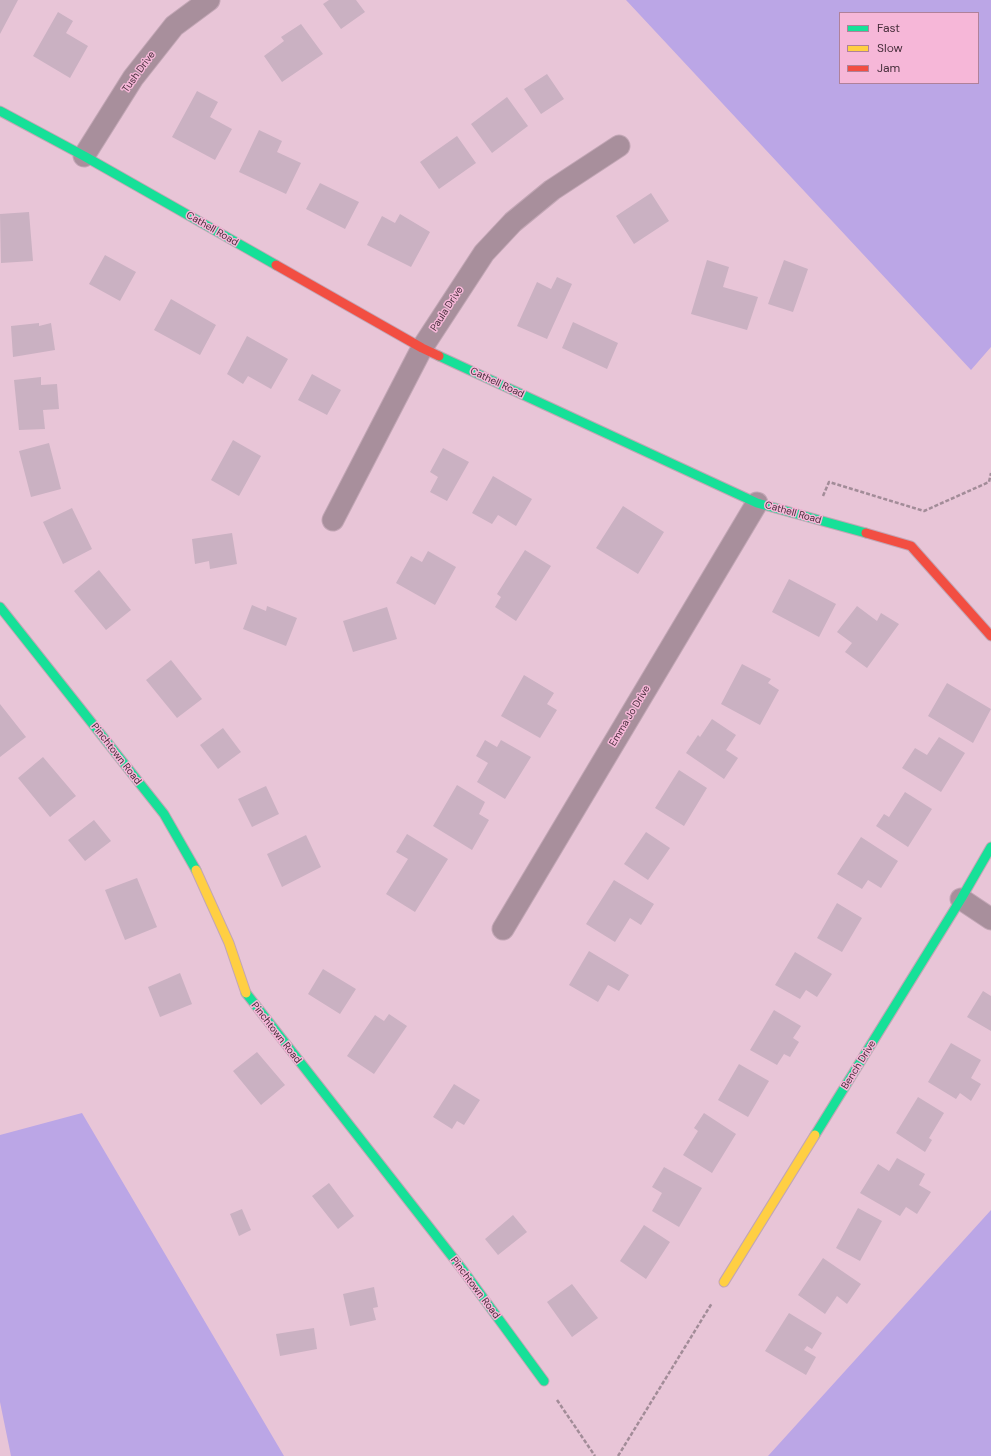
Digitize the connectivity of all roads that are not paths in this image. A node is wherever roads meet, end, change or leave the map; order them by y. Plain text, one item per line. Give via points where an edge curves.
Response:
1 (209, 0) edge
2 (0, 111) edge
3 (619, 146) dead end
4 (84, 156) junction
5 (422, 348) junction
6 (756, 503) junction
7 (333, 520) dead end
8 (0, 607) edge
9 (991, 636) edge
10 (991, 847) edge
11 (961, 899) junction
12 (991, 919) edge
13 (503, 929) dead end
14 (724, 1282) road end
15 (544, 1381) road end

1 - 4 street, Tush Drive via 174,26 137,72
2 - 4 street, Cathell Road
3 - 5 street, Paula Drive via 552,190 513,222 484,253
4 - 5 street, Cathell Road
5 - 6 street, Cathell Road
5 - 7 street, Paula Drive
6 - 9 street, Cathell Road via 911,546
6 - 13 street, Emma Jo Drive
8 - 15 street, Pinchtown Road via 164,814 199,876 229,943 247,996 462,1269
10 - 11 street, Bench Drive
11 - 12 street
11 - 14 street, Bench Drive

